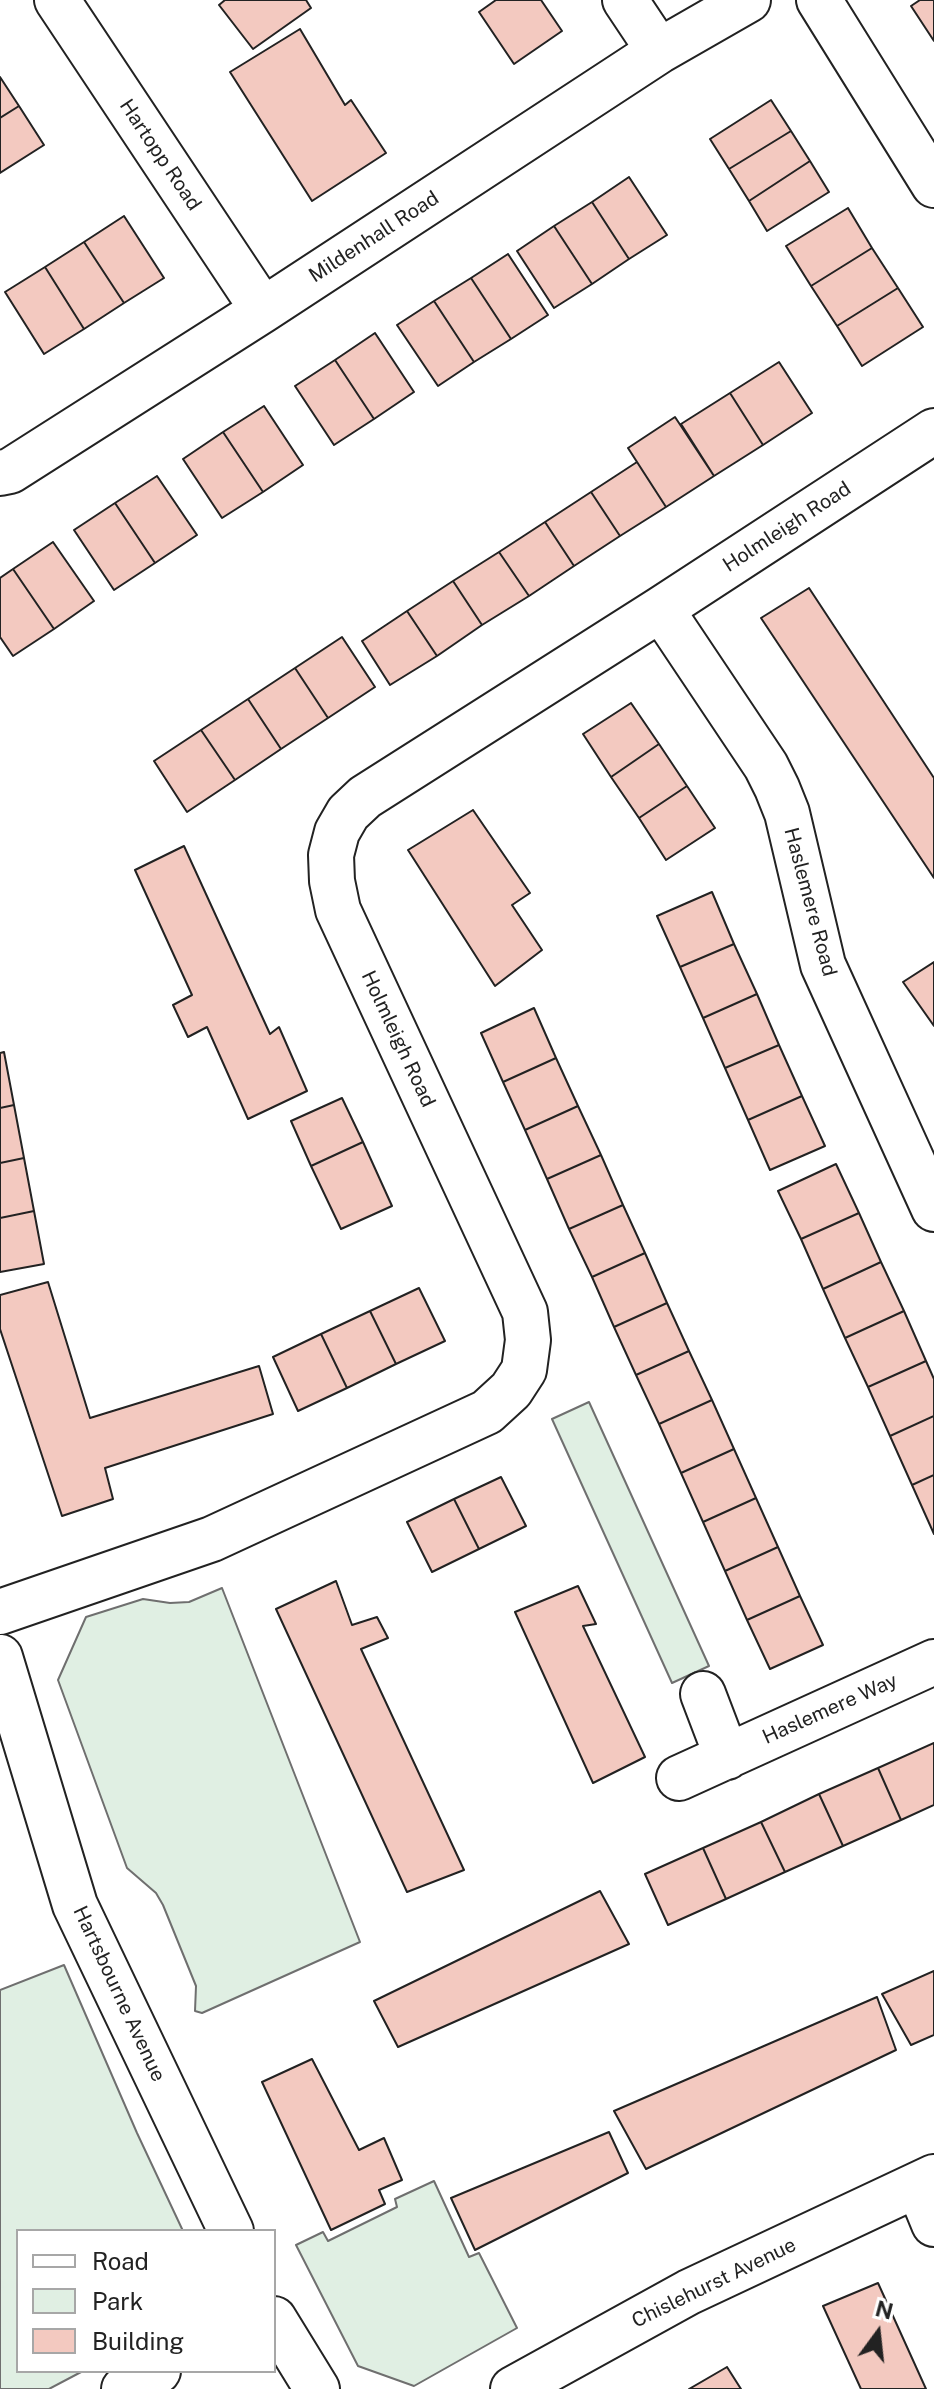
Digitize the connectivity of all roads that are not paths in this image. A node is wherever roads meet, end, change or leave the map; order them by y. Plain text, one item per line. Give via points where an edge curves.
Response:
1 (57, 0) edge
2 (625, 0) edge
3 (748, 0) edge
4 (819, 0) edge
5 (659, 51) junction
6 (934, 185) edge
7 (263, 310) junction
8 (934, 431) edge
9 (0, 473) edge
10 (661, 609) junction
11 (934, 1209) edge
12 (0, 1612) edge
13 (0, 1657) edge
14 (934, 1662) edge
15 (703, 1694) dead end
16 (727, 1757) junction
17 (679, 1778) dead end
18 (929, 2195) edge
19 (230, 2229) edge
20 (276, 2322) edge
21 (154, 2373) edge
22 (124, 2389) edge
23 (317, 2389) edge
24 (513, 2389) edge

1 - 7 street, Hartopp Road
2 - 5 street
3 - 5 street, Mildenhall Road
4 - 6 street
5 - 7 street, Mildenhall Road
7 - 9 street, Mildenhall Road
8 - 10 street, Holmleigh Road
10 - 11 street, Haslemere Road via 777,788 823,965
10 - 12 street, Holmleigh Road via 365,797 348,813 331,855 338,910 525,1312 524,1370 511,1390 487,1412 212,1539
13 - 19 street, Hartsbourne Avenue via 75,1905
14 - 16 street, Haslemere Way
15 - 16 street
16 - 17 street, Haslemere Way
18 - 24 street, Chislehurst Avenue via 689,2292
20 - 23 street
21 - 22 street

